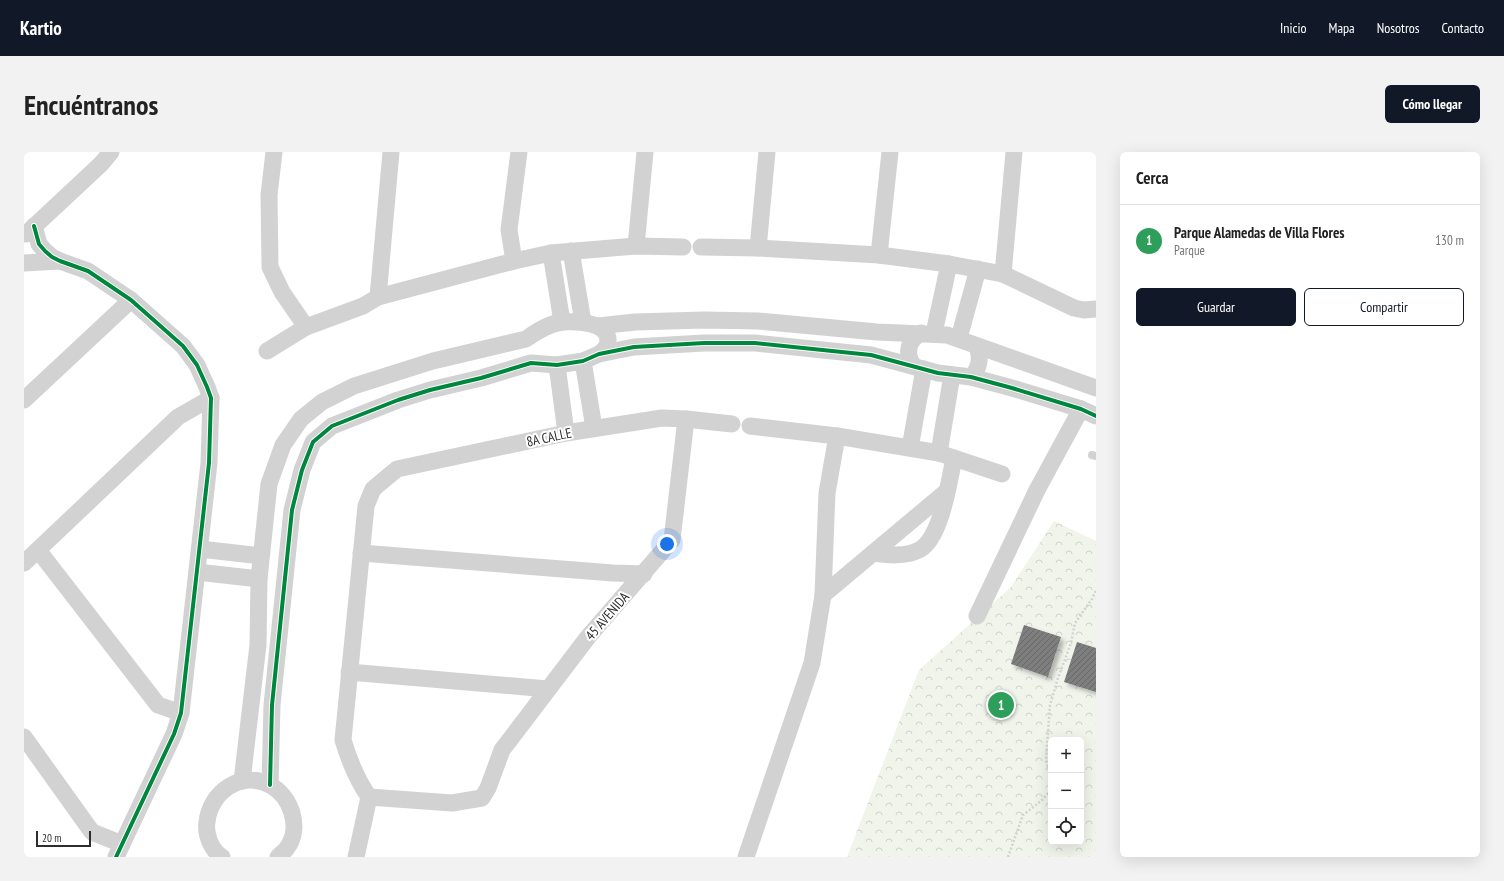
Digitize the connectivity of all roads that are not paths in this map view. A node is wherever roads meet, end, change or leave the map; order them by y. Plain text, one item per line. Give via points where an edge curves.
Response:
1 (111, 152) edge
2 (274, 152) edge
3 (391, 152) edge
4 (519, 152) edge
5 (645, 152) edge
6 (767, 152) edge
7 (890, 152) edge
8 (1014, 152) edge
9 (29, 231) edge
10 (636, 246) junction
11 (683, 246) dead end
12 (701, 247) dead end
13 (758, 248) junction
14 (571, 251) junction
15 (551, 253) junction
16 (879, 255) junction
17 (514, 260) junction
18 (60, 261) junction
19 (24, 263) edge
20 (949, 264) junction
21 (978, 269) junction
22 (1003, 274) junction
23 (378, 297) junction
24 (131, 300) junction
25 (1096, 309) edge
26 (562, 322) junction
27 (590, 324) junction
28 (306, 327) junction
29 (928, 333) junction
30 (959, 338) junction
31 (526, 339) junction
32 (977, 346) junction
33 (267, 351) dead end
34 (599, 354) junction
35 (583, 361) junction
36 (532, 363) junction
37 (557, 365) junction
38 (919, 367) junction
39 (952, 376) junction
40 (971, 377) junction
41 (1096, 388) edge
42 (211, 398) junction
43 (24, 400) edge
44 (1089, 412) edge
45 (686, 419) junction
46 (732, 424) dead end
47 (750, 426) dead end
48 (594, 428) junction
49 (566, 433) junction
50 (837, 436) junction
51 (910, 448) junction
52 (946, 456) junction
53 (1002, 474) dead end
54 (947, 491) junction
55 (200, 549) junction
56 (38, 550) junction
57 (361, 553) junction
58 (873, 553) junction
59 (261, 556) junction
60 (24, 564) edge
61 (197, 572) junction
62 (644, 574) junction
63 (259, 579) junction
64 (823, 595) junction
65 (977, 616) dead end
66 (349, 672) junction
67 (548, 689) junction
68 (181, 713) junction
69 (24, 737) edge
70 (242, 781) junction
71 (270, 785) junction
72 (369, 797) junction
73 (119, 850) edge
74 (222, 857) edge
75 (278, 857) edge
76 (356, 857) edge
77 (746, 857) edge

1 - 9 street
2 - 28 street via 269,195 270,267 282,292
3 - 23 street
4 - 17 street via 509,230
5 - 10 street
6 - 13 street
7 - 16 street
8 - 22 street
9 - 18 street via 36,235 45,251
10 - 11 street
10 - 14 street
12 - 13 street
13 - 16 street
14 - 15 street
14 - 27 street
15 - 17 street
15 - 26 street
16 - 20 street
17 - 23 street
18 - 19 street
18 - 24 street via 88,271
20 - 21 street
20 - 29 street
21 - 22 street
21 - 30 street
22 - 25 street via 1074,308
23 - 28 street via 363,306
24 - 42 street via 183,346 197,365
24 - 43 street
26 - 27 street
26 - 31 street via 536,331
27 - 29 street via 758,321 877,332
27 - 34 street via 606,334 608,340 604,351
28 - 33 street
29 - 30 street
29 - 38 street via 913,339 909,347 909,357
30 - 32 street
31 - 36 street via 523,344 523,355
31 - 59 street via 432,362 354,386 322,402 301,419 283,445 269,484
32 - 40 street via 979,366
32 - 41 street
34 - 35 street
34 - 38 street via 634,347 755,343 871,355
35 - 37 street
35 - 48 street
36 - 37 street
36 - 71 street via 398,400 332,426 312,442 292,510 272,705
37 - 49 street
38 - 39 street
38 - 51 street
39 - 40 street
39 - 52 street
40 - 44 street
42 - 55 street via 209,463
42 - 56 street via 178,418
44 - 65 street via 1037,490
45 - 46 street, 8A CALLE
45 - 48 street, 8A CALLE via 662,418
45 - 62 street, 45 AVENIDA via 672,540
47 - 50 street
48 - 49 street, 8A CALLE
49 - 57 street, 8A CALLE via 397,468 373,489 366,506
50 - 51 street
50 - 64 street via 827,494
51 - 52 street
52 - 53 street
52 - 54 street
54 - 58 street
54 - 58 street via 939,523 929,542 919,550 907,553
55 - 59 street
55 - 61 street
56 - 60 street
56 - 68 street via 158,705
57 - 62 street
57 - 66 street
58 - 64 street
59 - 63 street
61 - 63 street
61 - 68 street
62 - 67 street, 45 AVENIDA via 588,637
63 - 70 street via 258,645
64 - 77 street via 812,663
66 - 67 street
66 - 72 street via 343,740 347,754
67 - 72 street, 45 AVENIDA via 502,750 482,798 452,803
68 - 73 street via 174,734
69 - 73 street via 92,832
70 - 71 street
70 - 74 street via 227,787 215,798 208,812 206,827 210,843
71 - 75 street via 284,796 293,812 294,831 287,848
72 - 76 street

